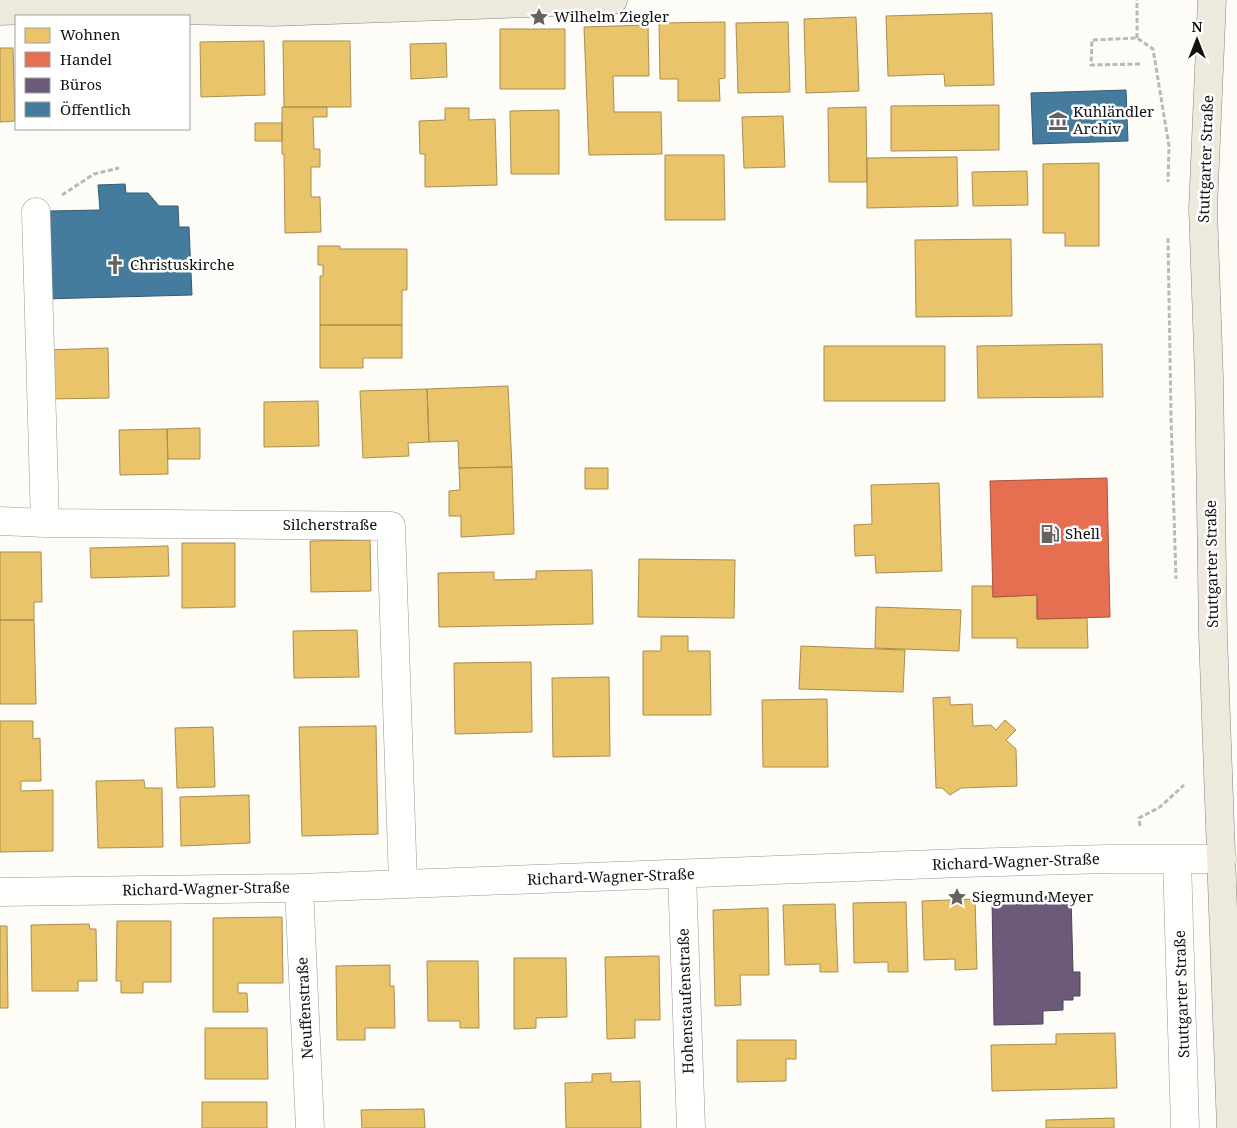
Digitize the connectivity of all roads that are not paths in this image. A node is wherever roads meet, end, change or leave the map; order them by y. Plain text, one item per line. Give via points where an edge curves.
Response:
1 (114, 0) edge
2 (614, 0) edge
3 (1212, 0) edge
4 (88, 8) junction
5 (0, 11) edge
6 (36, 212) dead end
7 (0, 521) edge
8 (45, 523) junction
9 (1230, 859) edge
10 (1178, 860) junction
11 (682, 874) junction
12 (403, 884) junction
13 (299, 888) junction
14 (0, 892) edge
15 (310, 1128) edge
16 (691, 1128) edge
17 (1185, 1128) edge
18 (1231, 1128) edge

1 - 4 main road
2 - 4 main road via 272,12
3 - 9 main road, Stuttgarter Straße via 1203,209 1213,644
4 - 5 main road
6 - 8 street
7 - 8 street, Silcherstraße
8 - 12 street, Silcherstraße via 391,526
9 - 10 street, Richard-Wagner-Straße
9 - 18 main road, Stuttgarter Straße
10 - 11 street, Richard-Wagner-Straße via 962,863
10 - 17 street, Stuttgarter Straße
11 - 12 street, Richard-Wagner-Straße
11 - 16 street, Hohenstaufenstraße
12 - 13 street, Richard-Wagner-Straße
13 - 14 street, Richard-Wagner-Straße
13 - 15 street, Neuffenstraße

